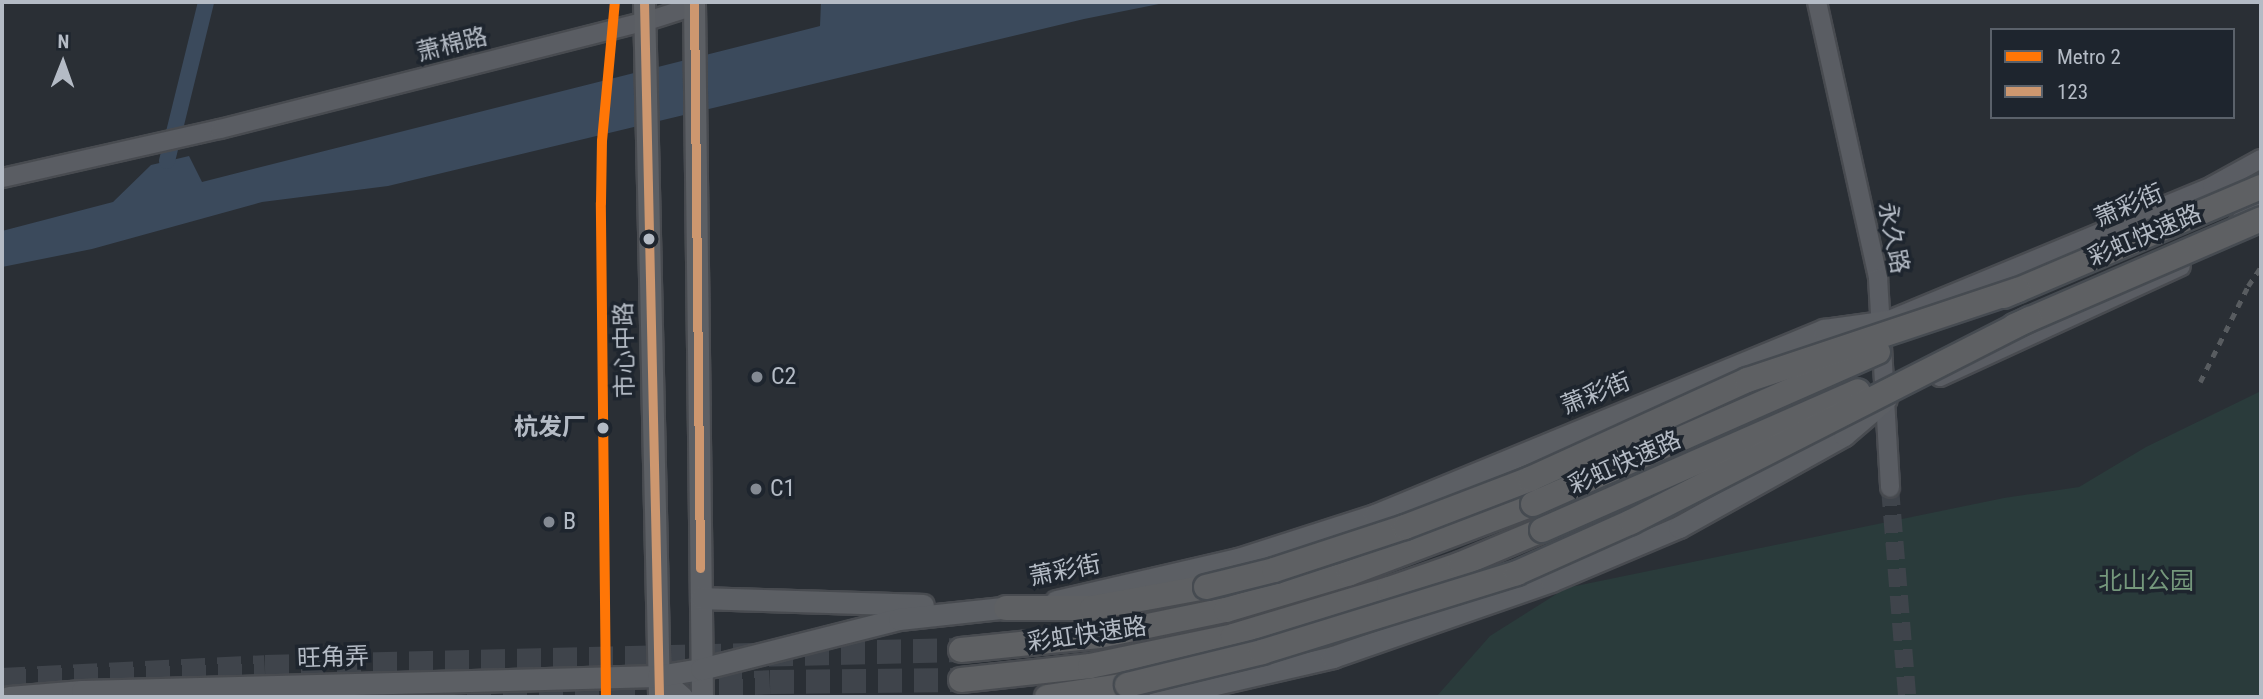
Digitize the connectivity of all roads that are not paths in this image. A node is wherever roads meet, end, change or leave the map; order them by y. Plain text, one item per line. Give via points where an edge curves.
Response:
1 (1817, 2) edge
2 (694, 4) edge
3 (644, 12) edge
4 (2261, 159) edge
5 (2, 178) edge
6 (2261, 187) edge
7 (2261, 194) edge
8 (2200, 205) dead end
9 (2261, 219) edge
10 (2210, 232) dead end
11 (2017, 290) junction
12 (2030, 319) junction
13 (1880, 324) junction
14 (1885, 399) junction
15 (1890, 488) tunnel mouth
16 (701, 598) junction
17 (1006, 608) junction
18 (961, 650) tunnel mouth
19 (701, 669) junction
20 (961, 680) tunnel mouth
21 (659, 687) edge
22 (9, 697) edge
23 (682, 697) edge
24 (702, 697) edge
25 (1047, 697) edge
26 (1159, 697) edge

1 - 13 street, 永久路 via 1878,278
2 - 3 street, 萧棉路
2 - 16 main road
3 - 5 street, 萧棉路 via 220,129
3 - 21 main road, 市心中路
4 - 13 street via 2212,186
6 - 11 highway, 彩虹快速路, bridge
7 - 14 street via 2227,236 2201,256
8 - 13 main road, 萧彩街 via 1982,296
9 - 12 highway, 彩虹快速路, bridge
10 - 14 main road via 1905,380
11 - 17 highway, bridge via 1747,380 1530,479 1274,570 1092,608
11 - 18 highway, 彩虹快速路, bridge via 1533,504 1350,573 1226,610 1099,636
12 - 20 highway, 彩虹快速路, bridge via 1461,565 1233,636 1090,666
12 - 25 highway, bridge via 1631,522 1517,573 1262,652 1127,685
13 - 14 street, 永久路
13 - 17 main road, 萧彩街 via 1824,330 1375,515 1238,559 1060,601
14 - 15 street, 永久路
14 - 26 main road via 1844,435 1679,527 1551,581 1333,657
16 - 17 main road, 萧彩街
16 - 19 main road
17 - 19 main road, 萧彩街 via 899,619
19 - 21 main road, 萧彩街
19 - 24 main road
21 - 22 main road, 旺角弄 via 82,691
21 - 23 main road

